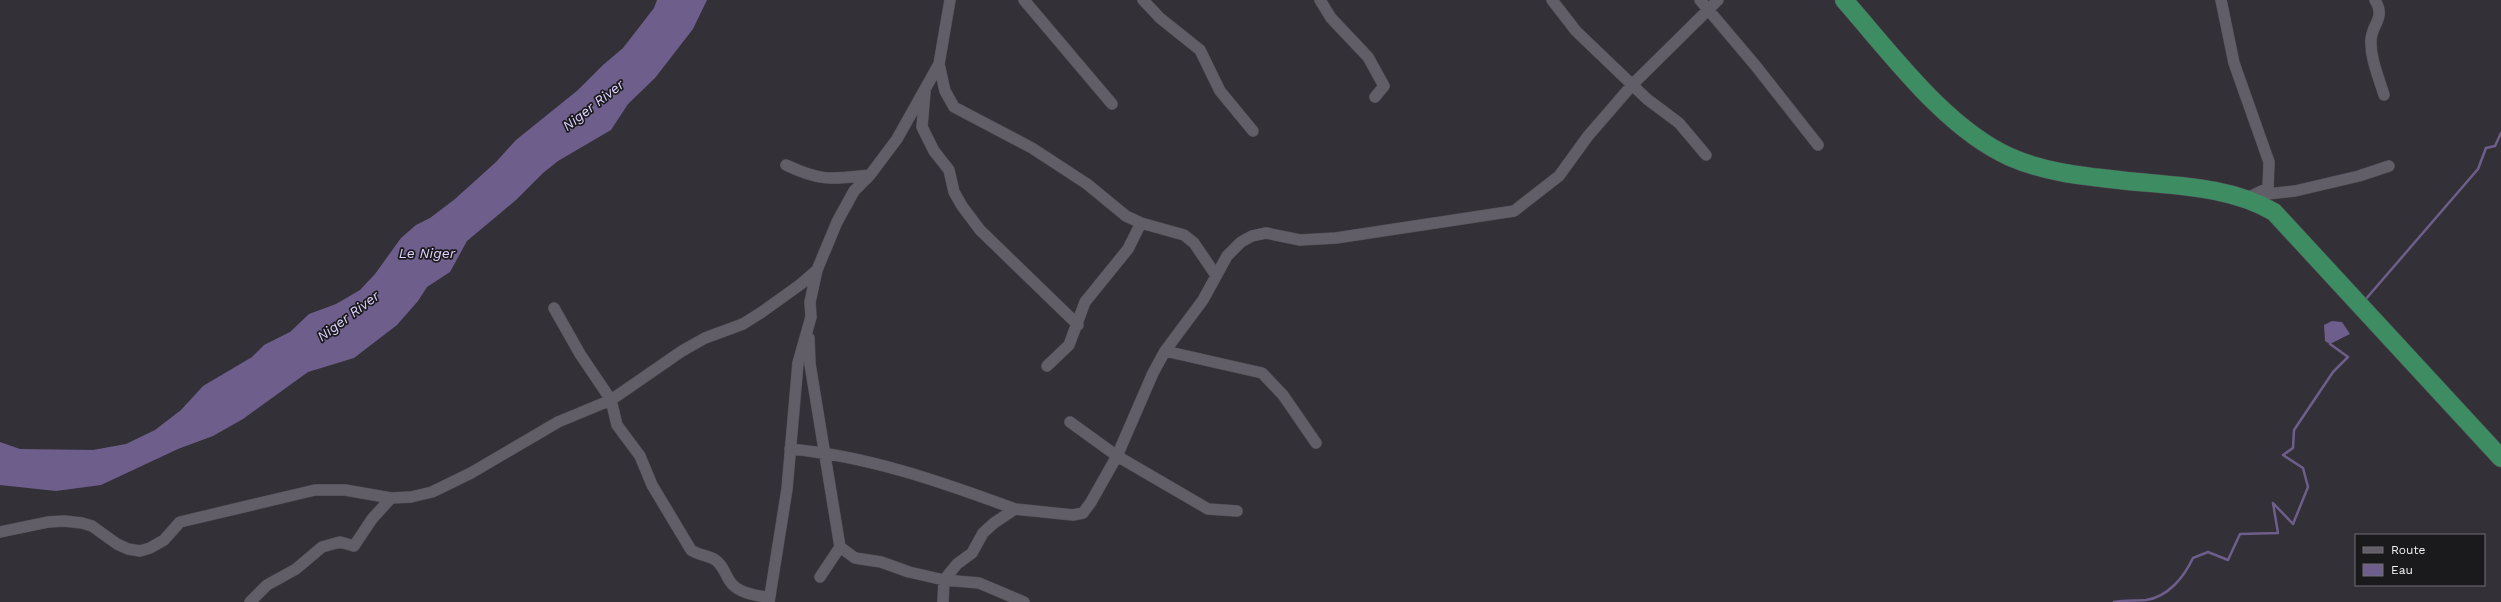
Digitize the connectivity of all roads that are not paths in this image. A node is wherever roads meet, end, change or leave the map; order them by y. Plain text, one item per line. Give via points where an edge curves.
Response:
1 (950, 0) edge
2 (1024, 0) edge
3 (1143, 0) edge
4 (1320, 0) edge
5 (1552, 0) edge
6 (1700, 0) edge
7 (1718, 0) edge
8 (1845, 0) edge
9 (2221, 0) edge
10 (2375, 0) edge
11 (1708, 9) junction
12 (939, 64) junction
13 (1633, 84) junction
14 (926, 88) junction
15 (2384, 95) dead end
16 (1375, 97) dead end
17 (1112, 104) dead end
18 (1253, 131) dead end
19 (1818, 145) dead end
20 (1706, 155) dead end
21 (786, 165) dead end
22 (2389, 166) dead end
23 (870, 175) junction
24 (2251, 197) junction
25 (1141, 223) junction
26 (817, 270) junction
27 (1216, 274) junction
28 (554, 308) dead end
29 (811, 317) junction
30 (1078, 325) junction
31 (1165, 351) junction
32 (1047, 366) dead end
33 (611, 400) junction
34 (1070, 422) dead end
35 (1316, 443) dead end
36 (790, 449) junction
37 (825, 452) junction
38 (1116, 456) junction
39 (2501, 458) edge
40 (391, 498) junction
41 (1015, 509) junction
42 (1237, 511) dead end
43 (0, 532) edge
44 (840, 547) junction
45 (820, 577) dead end
46 (944, 580) junction
47 (769, 600) edge
48 (250, 602) edge
49 (943, 602) edge
50 (1024, 602) edge

1 - 12 street
2 - 17 street
3 - 18 street via 1160,18 1200,50 1220,91
4 - 16 street via 1331,18 1368,57 1384,86
5 - 13 street via 1576,31
6 - 11 street
7 - 11 street
8 - 24 highway via 1931,97 1968,133 2009,156 2056,172 2191,186
9 - 24 street via 2234,63 2269,162 2268,188
10 - 15 street via 2380,12 2379,21 2373,28 2372,52
11 - 13 street
11 - 19 street
12 - 14 street
12 - 25 street via 946,91 954,107 1032,148 1088,184 1126,216
13 - 20 street via 1647,99 1679,123
13 - 27 street via 1588,136 1559,176 1514,211 1336,238 1300,240 1266,233 1241,242 1227,256
14 - 23 street via 897,140
14 - 30 street via 922,128 934,151 950,170 954,192 962,206 980,230
21 - 23 street via 819,178
22 - 24 street via 2295,191
23 - 26 street via 854,191 836,222
24 - 39 highway via 2274,212
25 - 27 street via 1184,235 1194,243
25 - 30 street via 1128,249 1085,302
26 - 29 street via 810,302
26 - 33 street via 743,324 705,338 682,351
27 - 31 street via 1203,300
28 - 33 street via 580,354
29 - 36 street via 798,363
29 - 37 street via 810,364
30 - 32 street via 1069,345
31 - 35 street via 1262,373 1283,395
31 - 38 street
33 - 40 street via 558,422 471,473 432,492
33 - 47 street via 617,425 640,456 652,484 691,550 713,559 722,567 732,584 744,592
34 - 38 street
36 - 37 street
36 - 47 street via 787,489
37 - 41 street via 937,480
37 - 44 street
38 - 41 street via 1083,513 1072,515
38 - 42 street via 1208,509
40 - 43 street via 345,490 315,490 180,522 164,540 140,551 117,544 92,526 82,523 59,521
40 - 48 street via 372,519 354,546 340,542 322,547 296,570 268,585
41 - 46 street via 983,533 972,553 957,564
44 - 45 street
44 - 46 street via 855,558 881,562
46 - 49 street
46 - 50 street via 979,583

